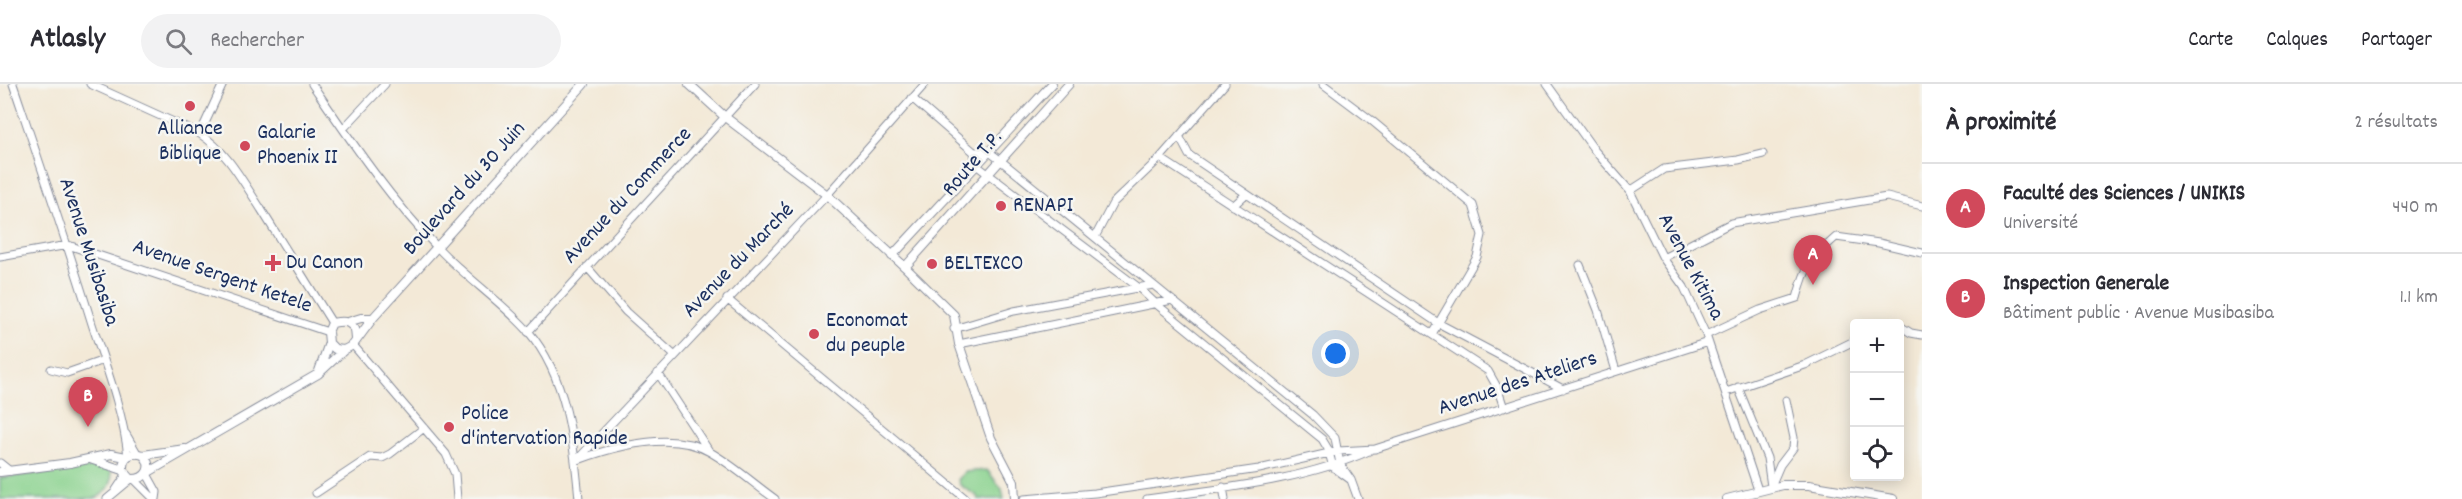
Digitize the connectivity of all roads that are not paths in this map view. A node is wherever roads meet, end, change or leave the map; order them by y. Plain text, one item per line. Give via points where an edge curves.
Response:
1 (13, 84) edge
2 (90, 84) edge
3 (224, 84) edge
4 (312, 84) edge
5 (385, 84) edge
6 (584, 84) edge
7 (689, 84) edge
8 (755, 84) edge
9 (924, 84) edge
10 (1052, 84) edge
11 (1069, 84) edge
12 (1225, 84) edge
13 (1323, 84) edge
14 (1547, 84) edge
15 (912, 98) junction
16 (725, 117) junction
17 (343, 129) junction
18 (201, 134) junction
19 (1179, 136) junction
20 (988, 151) junction
21 (974, 152) junction
22 (1763, 154) dead end
23 (1160, 158) junction
24 (1000, 160) junction
25 (976, 165) junction
26 (988, 174) junction
27 (1630, 191) junction
28 (1246, 194) junction
29 (827, 195) junction
30 (1233, 206) junction
31 (1922, 206) edge
32 (1095, 237) junction
33 (68, 245) junction
34 (438, 248) junction
35 (1922, 254) edge
36 (892, 256) junction
37 (0, 257) edge
38 (1663, 258) junction
39 (1580, 265) dead end
40 (587, 267) junction
41 (905, 267) junction
42 (1154, 285) junction
43 (1138, 287) junction
44 (727, 299) junction
45 (1172, 300) junction
46 (1155, 303) junction
47 (372, 318) junction
48 (348, 322) junction
49 (1438, 323) junction
50 (330, 328) junction
51 (954, 329) junction
52 (1904, 329) edge
53 (528, 332) junction
54 (1431, 334) junction
55 (1922, 335) edge
56 (1707, 339) junction
57 (355, 342) junction
58 (329, 343) junction
59 (1850, 343) edge
60 (959, 344) junction
61 (344, 350) junction
62 (674, 355) junction
63 (104, 360) junction
64 (51, 369) dead end
65 (1616, 371) junction
66 (318, 374) junction
67 (658, 374) junction
68 (1738, 387) junction
69 (1563, 389) junction
70 (1726, 392) junction
71 (1786, 400) dead end
72 (1504, 408) junction
73 (424, 428) junction
74 (125, 432) junction
75 (190, 448) junction
76 (1375, 448) junction
77 (709, 451) junction
78 (1338, 451) junction
79 (1329, 453) junction
80 (140, 454) junction
81 (127, 457) junction
82 (90, 459) junction
83 (576, 460) junction
84 (0, 463) edge
85 (1336, 465) junction
86 (10, 471) junction
87 (0, 472) edge
88 (147, 474) junction
89 (129, 476) junction
90 (1772, 486) junction
91 (1223, 488) junction
92 (1758, 490) junction
93 (316, 493) dead end
94 (1747, 496) edge
95 (1871, 497) edge
96 (107, 499) edge
97 (155, 499) edge
98 (457, 499) edge
99 (579, 499) edge
100 (774, 499) edge
101 (966, 499) edge
102 (1015, 499) edge
103 (1024, 499) edge
104 (1147, 499) edge
105 (1225, 499) edge
106 (1358, 499) edge
107 (1727, 499) edge
108 (1893, 499) edge

1 - 33 street, Avenue Musibasiba
2 - 18 street
3 - 18 street
4 - 17 street
5 - 17 street
6 - 34 street, Boulevard du 30 Juin
7 - 16 street
8 - 16 street, Avenue du Commerce
9 - 15 street, Avenue du Marché
10 - 20 street, Route T.P.
11 - 24 street, Route T.P.
12 - 19 street
13 - 49 street via 1473,205 1482,235 1477,257
14 - 27 street, Avenue Kitima via 1595,151
15 - 21 street
15 - 29 street, Avenue du Marché
16 - 29 street
16 - 40 street, Avenue du Commerce
17 - 34 street via 392,197
18 - 50 street via 229,160
19 - 23 street
19 - 28 street via 1189,156
20 - 21 street
20 - 24 street
20 - 25 street, Route T.P.
21 - 25 street
22 - 27 street via 1664,169
23 - 30 street
23 - 32 street via 1113,203
24 - 26 street, Route T.P.
24 - 32 street
25 - 26 street
25 - 36 street, Route T.P.
26 - 41 street, Route T.P.
26 - 43 street
27 - 38 street, Avenue Kitima
28 - 30 street
28 - 49 street
29 - 36 street
29 - 44 street, Avenue du Marché
30 - 54 street
31 - 38 street via 1887,197 1731,223
32 - 42 street
33 - 37 street, Avenue Sergent Ketele
33 - 50 street, Avenue Sergent Ketele
33 - 63 street, Avenue Musibasiba
34 - 47 street, Boulevard du 30 Juin
34 - 53 street
35 - 56 street, Avenue des Ateliers via 1836,237 1812,258 1797,298 1760,310
36 - 41 street
38 - 56 street, Avenue Kitima via 1684,287
39 - 65 street
40 - 53 street, Avenue du Commerce
40 - 62 street via 626,312
41 - 51 street via 954,315
42 - 43 street
42 - 45 street
43 - 46 street
43 - 51 street via 1014,311
44 - 62 street, Avenue du Marché
44 - 101 street
45 - 46 street
45 - 78 street via 1313,415 1335,438
46 - 60 street
46 - 79 street via 1322,439
47 - 48 street
47 - 57 street, Boulevard du 30 Juin
48 - 50 street
48 - 57 street via 355,329
49 - 54 street
49 - 69 street
50 - 58 street
51 - 60 street
52 - 55 street
53 - 83 street via 560,389
54 - 72 street via 1488,371
56 - 65 street, Avenue des Ateliers
56 - 70 street, Avenue Kitima
57 - 61 street
57 - 73 street
58 - 61 street
58 - 66 street
59 - 68 street via 1804,365
60 - 102 street via 991,438 1014,482
61 - 66 street
62 - 67 street, Avenue du Marché
63 - 64 street via 67,373
63 - 74 street, Avenue Musibasiba
65 - 69 street, Avenue des Ateliers
66 - 75 street
67 - 77 street
67 - 83 street, Avenue du Marché
68 - 70 street
68 - 90 street via 1767,458
69 - 72 street, Avenue des Ateliers
70 - 92 street, Avenue Kitima
71 - 90 street via 1793,448 1780,465
72 - 76 street, Avenue des Ateliers
73 - 93 street via 390,454 370,457
73 - 98 street via 453,465
74 - 80 street
74 - 81 street
75 - 80 street
75 - 88 street
76 - 78 street, Avenue des Ateliers
76 - 85 street
77 - 83 street via 663,442 636,443
77 - 100 street
78 - 79 street, Avenue des Ateliers
78 - 85 street
79 - 85 street
79 - 103 street, Avenue des Ateliers via 1259,469 1095,493
80 - 81 street
80 - 88 street via 148,460
81 - 82 street via 111,454
81 - 89 street
82 - 86 street
82 - 89 street via 112,465
83 - 99 street
84 - 86 street
85 - 91 street
85 - 106 street via 1351,480
86 - 87 street
88 - 89 street
88 - 97 street via 157,492
89 - 96 street
89 - 97 street
90 - 92 street
90 - 95 street via 1809,485
91 - 104 street
91 - 105 street
92 - 94 street
94 - 107 street
95 - 108 street

